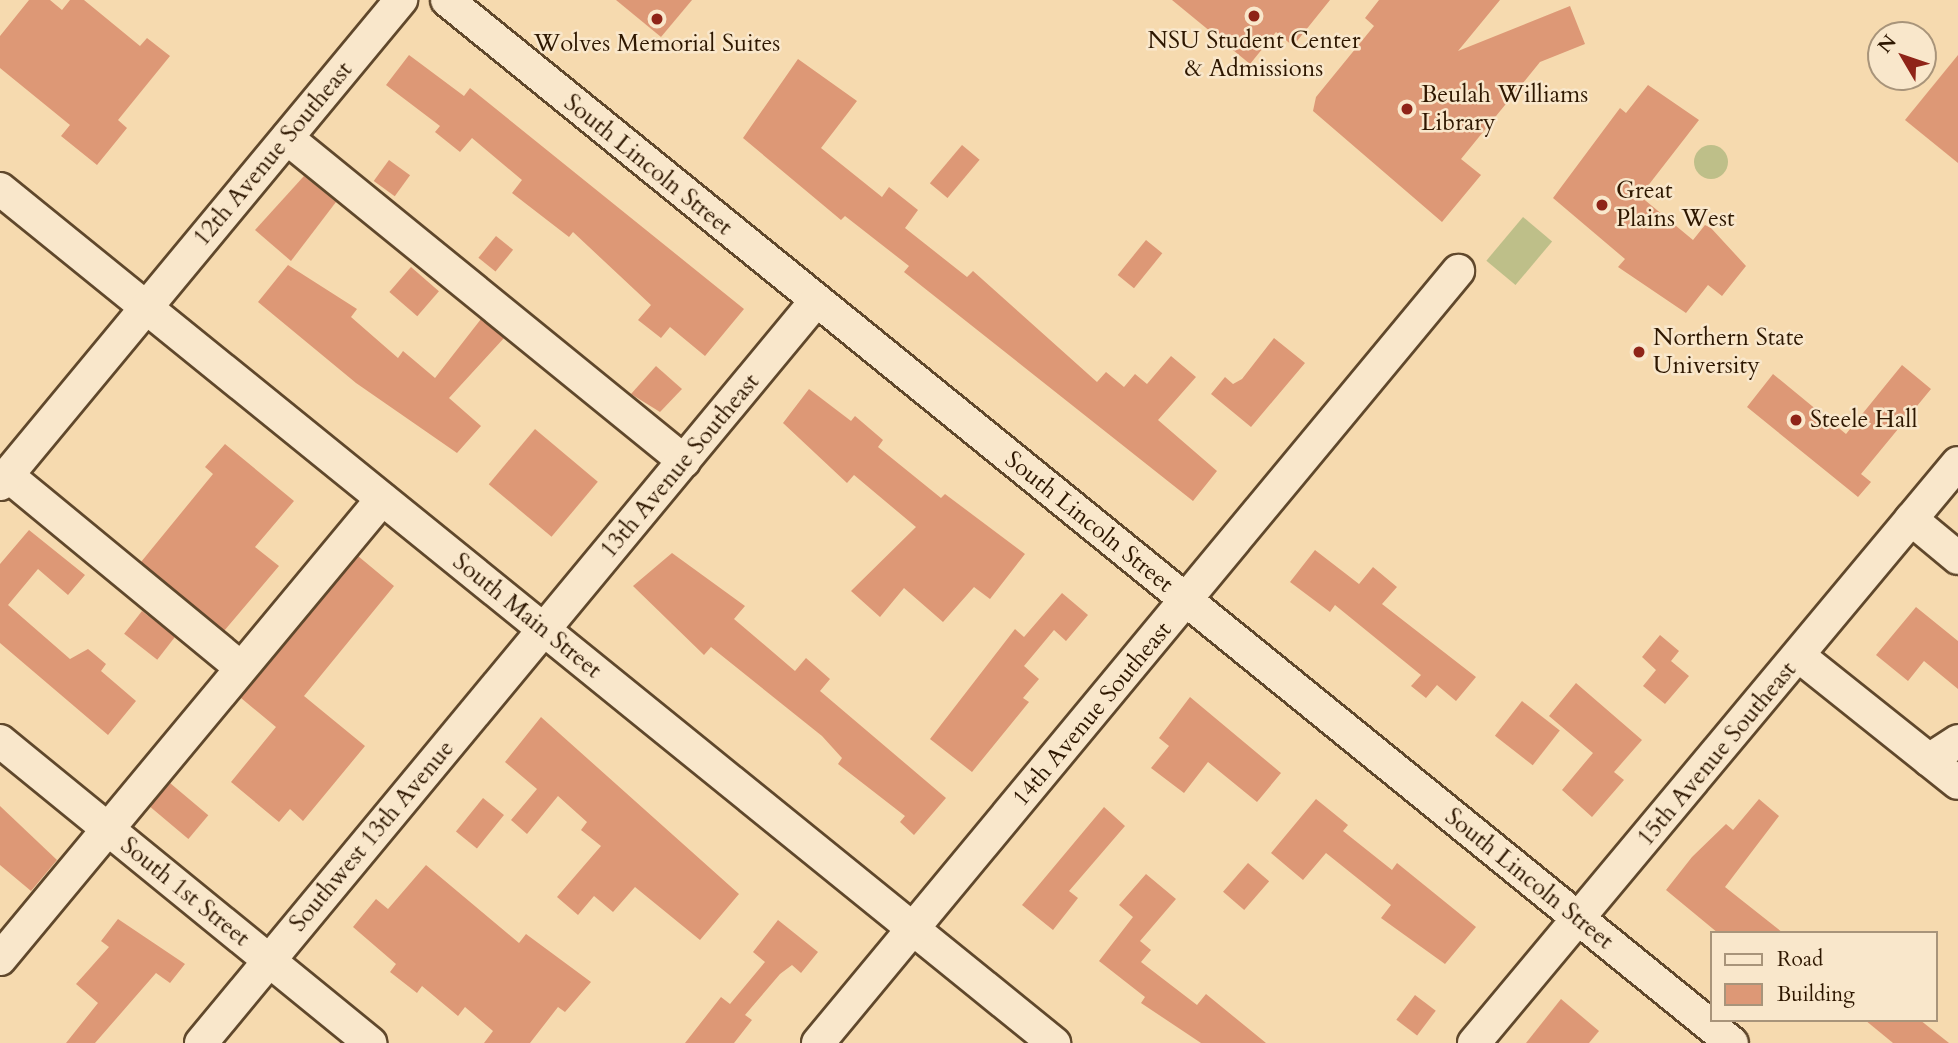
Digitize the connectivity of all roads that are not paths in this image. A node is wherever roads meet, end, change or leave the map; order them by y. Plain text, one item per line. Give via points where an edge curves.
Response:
1 (401, 0) edge
2 (447, 0) edge
3 (286, 138) junction
4 (2, 196) edge
5 (1458, 271) dead end
6 (816, 302) junction
7 (146, 308) junction
8 (684, 461) junction
9 (1958, 463) edge
10 (4, 479) edge
11 (382, 499) junction
12 (1911, 519) junction
13 (1958, 558) edge
14 (1186, 601) junction
15 (544, 630) junction
16 (1799, 656) junction
17 (241, 668) junction
18 (0, 741) edge
19 (1958, 741) edge
20 (1929, 760) junction
21 (1958, 783) edge
22 (108, 830) junction
23 (1579, 919) junction
24 (912, 929) junction
25 (0, 959) edge
26 (268, 961) junction
27 (201, 1043) edge
28 (370, 1043) edge
29 (818, 1043) edge
30 (1054, 1043) edge
31 (1474, 1043) edge
32 (1731, 1043) edge

1 - 3 street, 12th Avenue Southeast
2 - 6 street, South Lincoln Street
3 - 7 street, 12th Avenue Southeast
3 - 8 street
4 - 7 street, South Main Street
5 - 14 street, 14th Avenue Southeast
6 - 8 street, 13th Avenue Southeast
6 - 14 street, South Lincoln Street
7 - 10 street, 12th Avenue Southeast
7 - 11 street, South Main Street
8 - 15 street, 13th Avenue Southeast
9 - 12 street, 15th Avenue Southeast
10 - 17 street
11 - 15 street, South Main Street
11 - 17 street
12 - 13 street
12 - 16 street, 15th Avenue Southeast
14 - 23 street, South Lincoln Street
14 - 24 street, 14th Avenue Southeast
15 - 24 street, South Main Street
15 - 26 street, Southwest 13th Avenue
16 - 20 street
16 - 23 street, 15th Avenue Southeast
17 - 22 street
18 - 22 street, South 1st Street
19 - 20 street
20 - 21 street
22 - 25 street
22 - 26 street, South 1st Street
23 - 31 street, 15th Avenue Southeast
23 - 32 street, South Lincoln Street
24 - 29 street, 14th Avenue Southeast
24 - 30 street, South Main Street
26 - 27 street, Southwest 13th Avenue
26 - 28 street, South 1st Street

